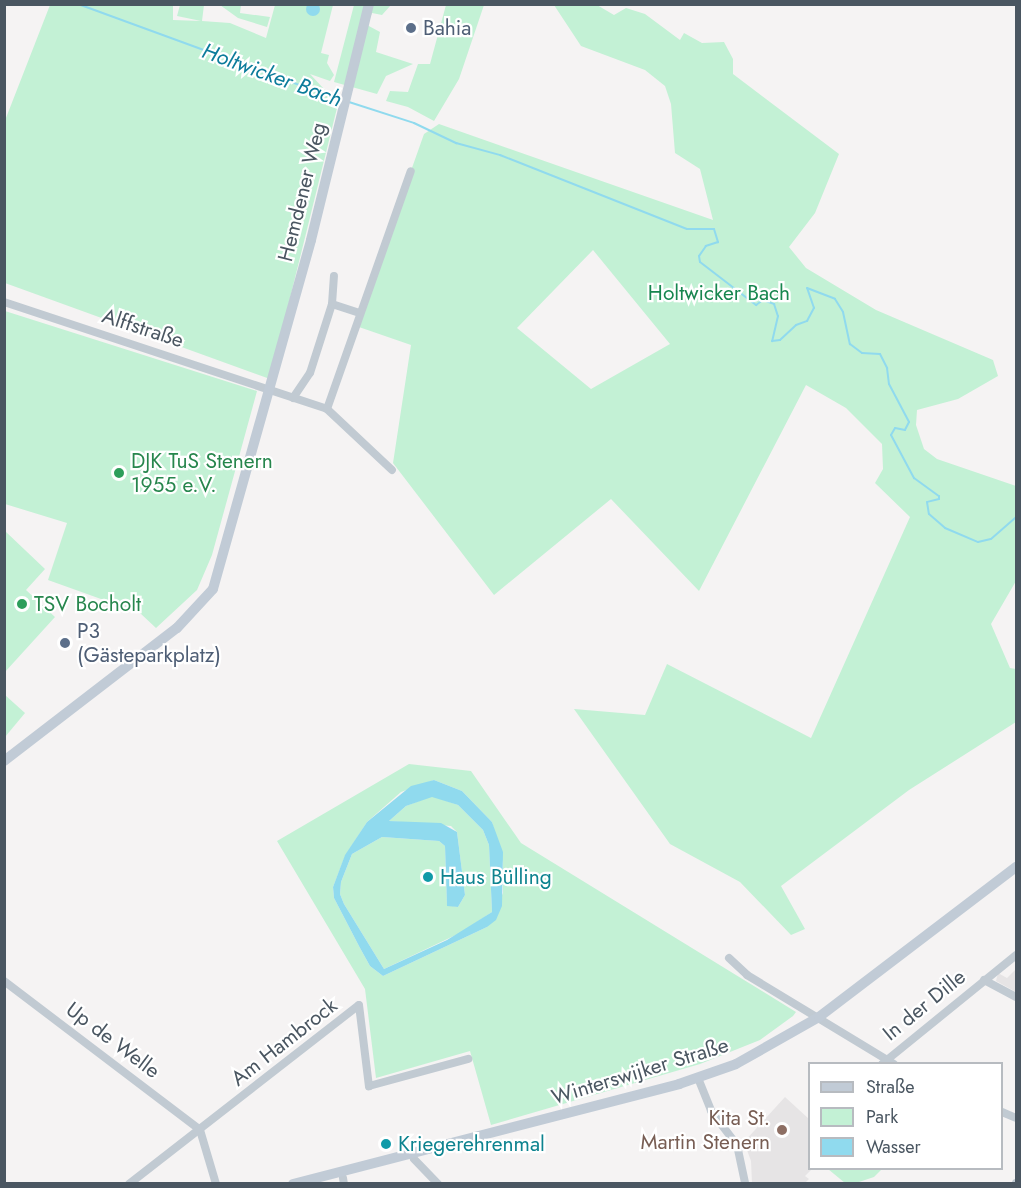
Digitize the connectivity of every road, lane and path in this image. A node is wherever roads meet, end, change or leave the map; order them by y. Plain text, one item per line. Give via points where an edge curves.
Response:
1 (369, 4) edge
2 (411, 171) dead end
3 (334, 276) dead end
4 (4, 303) edge
5 (332, 304) junction
6 (360, 313) junction
7 (269, 389) junction
8 (293, 398) junction
9 (327, 409) junction
10 (392, 471) dead end
11 (4, 761) edge
12 (1017, 867) edge
13 (1017, 955) edge
14 (729, 958) dead end
15 (984, 980) junction
16 (4, 981) edge
17 (1017, 998) edge
18 (819, 1017) junction
19 (468, 1059) dead end
20 (888, 1062) edge
21 (698, 1078) junction
22 (1003, 1112) edge
23 (1017, 1118) edge
24 (200, 1130) junction
25 (414, 1160) dead end
26 (129, 1184) edge
27 (216, 1184) edge
28 (293, 1184) edge
29 (438, 1184) edge
30 (745, 1184) edge

1 - 7 street, Hemdener Weg
2 - 6 street
3 - 5 street
4 - 7 street, Alffstraße
5 - 6 street
5 - 8 street via 310,373
6 - 9 street
7 - 8 street
7 - 11 street, Hemdener Weg via 221,571 204,604
8 - 9 street
9 - 10 street
12 - 18 street, Winterswijker Straße
13 - 15 street, In der Dille
14 - 18 street via 747,975
15 - 17 street, In der Dille
15 - 20 street, In der Dille
16 - 24 street, Up de Welle
18 - 20 street
18 - 21 street, Winterswijker Straße via 759,1054
19 - 24 street, Am Hambrock via 369,1086 359,1005
21 - 28 street, Winterswijker Straße
21 - 30 street via 711,1111 737,1145
22 - 23 street
24 - 26 street
24 - 27 street
25 - 29 street

